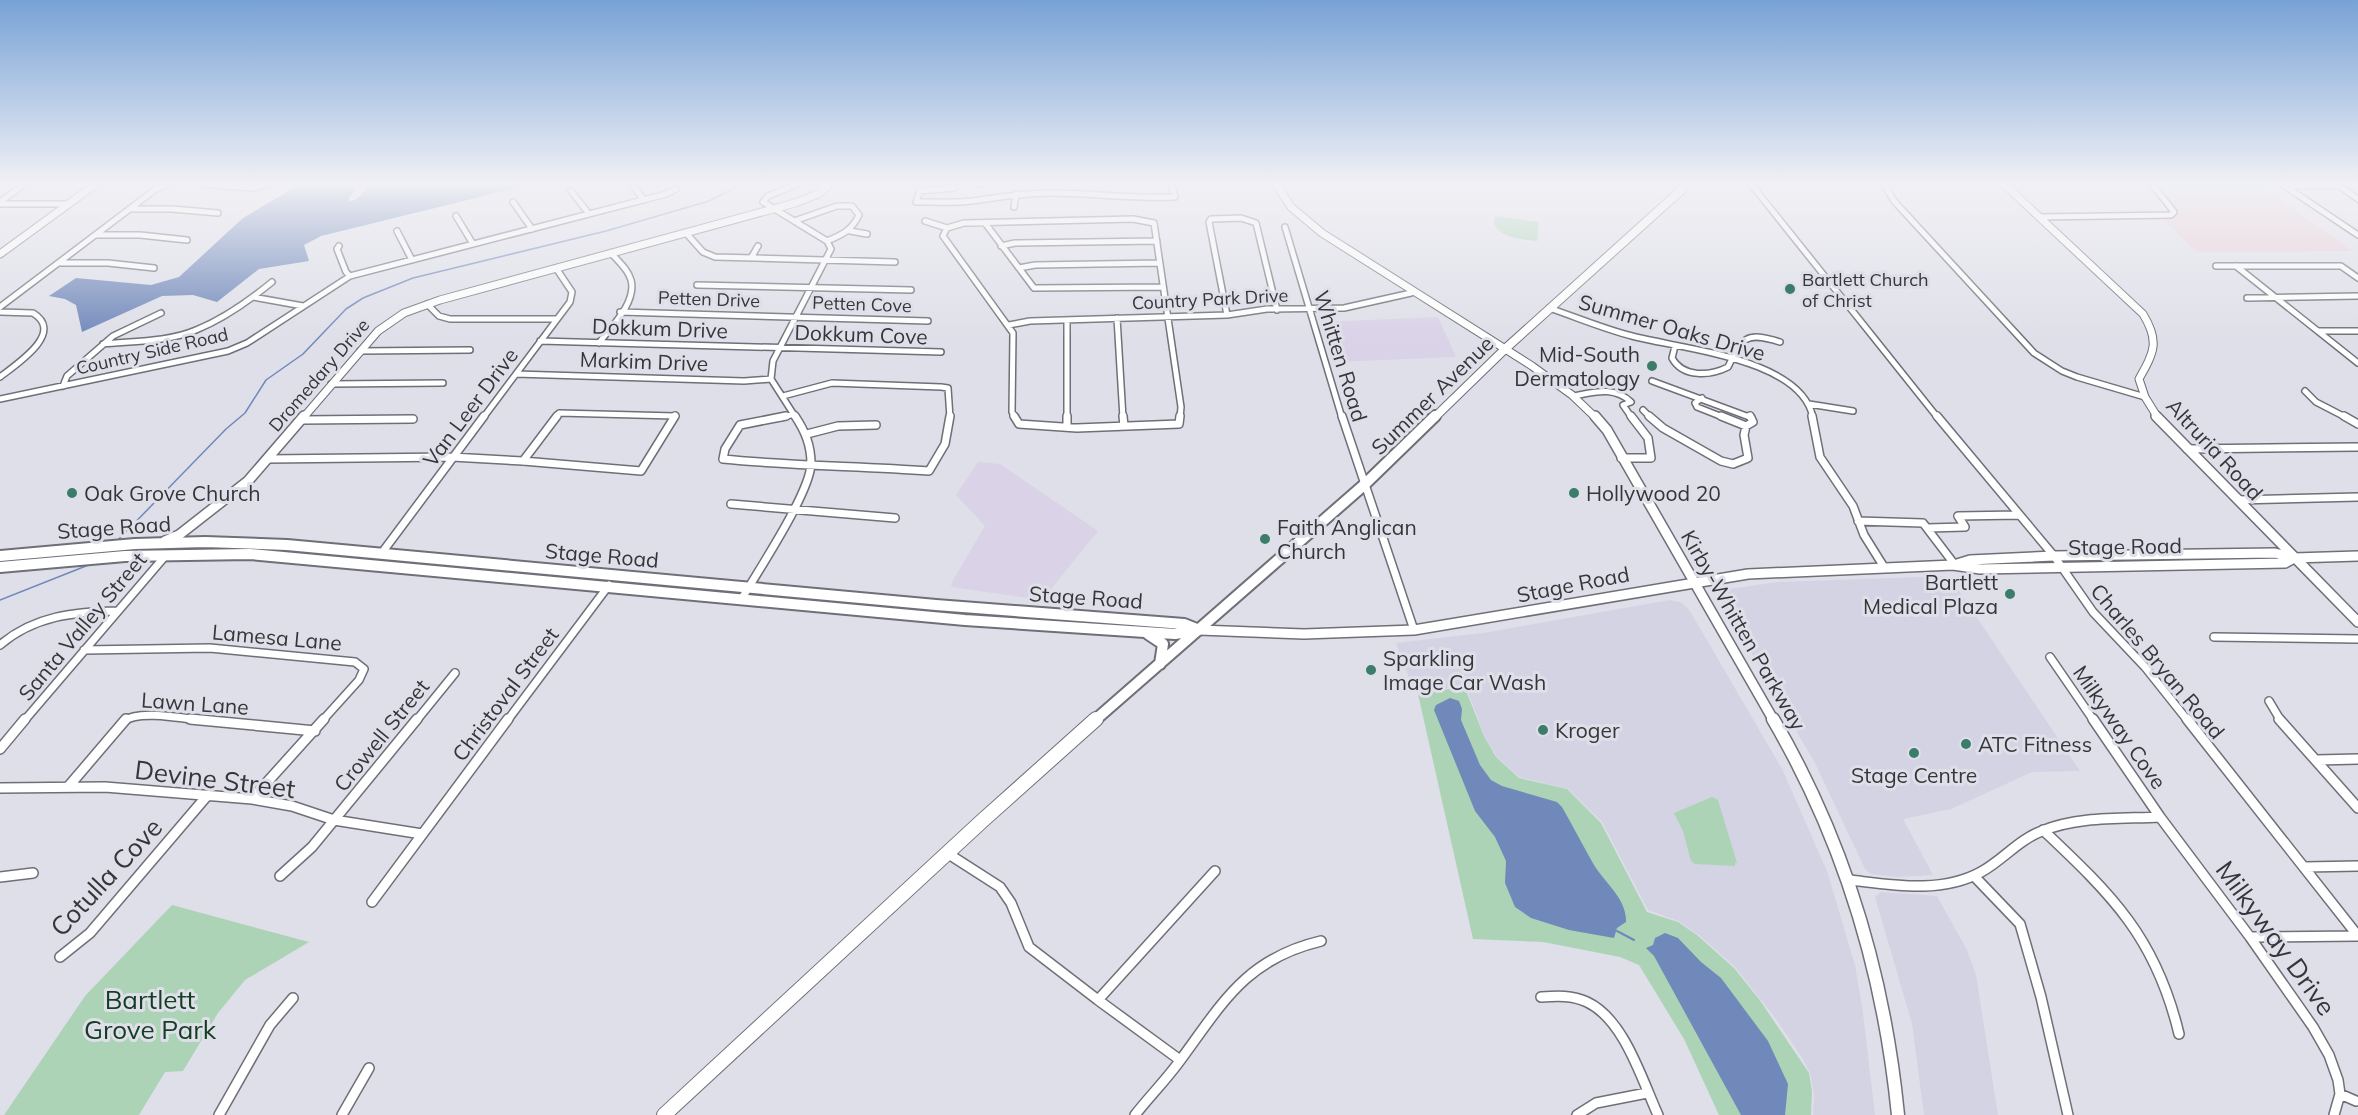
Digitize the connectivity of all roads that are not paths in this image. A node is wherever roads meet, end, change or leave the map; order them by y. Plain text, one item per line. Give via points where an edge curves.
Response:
1 (25, 236) edge
2 (95, 236) edge
3 (150, 236) edge
4 (400, 236) edge
5 (468, 236) edge
6 (504, 236) edge
7 (675, 236) edge
8 (689, 236) edge
9 (819, 236) edge
10 (838, 236) edge
11 (943, 236) edge
12 (995, 236) edge
13 (1156, 236) edge
14 (1212, 236) edge
15 (1259, 236) edge
16 (1288, 236) edge
17 (1326, 236) edge
18 (1630, 236) edge
19 (1792, 236) edge
20 (1926, 236) edge
21 (2060, 236) edge
22 (187, 240) dead end
23 (827, 241) junction
24 (1157, 241) junction
25 (473, 244) junction
26 (339, 246) dead end
27 (758, 246) dead end
28 (1002, 246) junction
29 (611, 253) junction
30 (0, 254) edge
31 (751, 258) junction
32 (412, 260) junction
33 (825, 260) junction
34 (895, 262) dead end
35 (60, 263) junction
36 (1160, 263) junction
37 (2216, 266) dead end
38 (2236, 266) junction
39 (154, 268) dead end
40 (556, 268) junction
41 (1019, 268) junction
42 (350, 276) junction
43 (2358, 278) edge
44 (272, 282) dead end
45 (697, 285) dead end
46 (1163, 287) junction
47 (811, 288) junction
48 (911, 290) dead end
49 (1412, 293) junction
50 (2358, 296) edge
51 (253, 297) junction
52 (2274, 297) junction
53 (2247, 298) dead end
54 (427, 304) junction
55 (303, 306) junction
56 (0, 307) edge
57 (1549, 308) junction
58 (1310, 309) junction
59 (1277, 310) junction
60 (0, 312) edge
61 (620, 312) junction
62 (161, 313) dead end
63 (1227, 315) junction
64 (796, 317) junction
65 (1169, 317) junction
66 (1117, 318) junction
67 (557, 319) junction
68 (928, 321) dead end
69 (1067, 321) junction
70 (1009, 325) junction
71 (2318, 331) junction
72 (2358, 331) edge
73 (540, 341) junction
74 (1780, 342) dead end
75 (599, 343) junction
76 (104, 344) junction
77 (1675, 346) junction
78 (780, 348) junction
79 (1505, 349) junction
80 (470, 350) dead end
81 (360, 351) junction
82 (941, 352) dead end
83 (1733, 358) junction
84 (2358, 363) edge
85 (516, 374) junction
86 (0, 377) edge
87 (771, 379) junction
88 (1652, 381) dead end
89 (331, 384) junction
90 (443, 384) dead end
91 (63, 386) junction
92 (2305, 391) dead end
93 (783, 396) junction
94 (1574, 396) junction
95 (2145, 397) junction
96 (1702, 398) junction
97 (0, 399) edge
98 (1631, 402) junction
99 (1809, 404) junction
100 (1853, 411) dead end
101 (794, 414) junction
102 (413, 419) dead end
103 (301, 420) junction
104 (2358, 424) edge
105 (876, 425) dead end
106 (1124, 426) junction
107 (1746, 426) junction
108 (1066, 427) junction
109 (807, 434) junction
110 (2358, 447) edge
111 (2187, 449) junction
112 (453, 458) junction
113 (1622, 458) junction
114 (268, 459) junction
115 (522, 462) junction
116 (811, 465) junction
117 (1364, 485) junction
118 (2358, 497) edge
119 (2238, 500) junction
120 (731, 504) dead end
121 (794, 510) junction
122 (2019, 515) junction
123 (895, 519) dead end
124 (198, 521) junction
125 (1858, 521) junction
126 (1928, 528) junction
127 (180, 542) junction
128 (226, 542) junction
129 (155, 543) junction
130 (167, 553) junction
131 (381, 554) junction
132 (124, 555) junction
133 (2166, 555) junction
134 (0, 556) edge
135 (2054, 556) junction
136 (2358, 556) edge
137 (2294, 558) junction
138 (374, 564) junction
139 (1955, 565) junction
140 (2175, 565) junction
141 (2060, 566) junction
142 (0, 567) edge
143 (1884, 567) junction
144 (616, 576) junction
145 (1694, 581) junction
146 (749, 587) junction
147 (607, 588) junction
148 (741, 600) junction
149 (117, 611) junction
150 (1051, 614) junction
151 (2358, 622) edge
152 (1015, 623) junction
153 (1198, 630) junction
154 (1414, 630) junction
155 (1142, 632) junction
156 (2214, 637) dead end
157 (2358, 639) edge
158 (0, 645) edge
159 (84, 650) junction
160 (2050, 657) dead end
161 (1160, 663) junction
162 (455, 673) dead end
163 (2269, 701) dead end
164 (315, 731) junction
165 (0, 749) edge
166 (2358, 759) edge
167 (2317, 760) junction
168 (68, 787) junction
169 (0, 788) edge
170 (206, 797) junction
171 (252, 799) junction
172 (2358, 808) edge
173 (2160, 818) junction
174 (334, 820) junction
175 (2043, 830) junction
176 (422, 834) junction
177 (947, 853) junction
178 (2358, 866) edge
179 (2304, 867) junction
180 (1215, 871) dead end
181 (33, 873) dead end
182 (280, 876) dead end
183 (1974, 876) junction
184 (0, 877) edge
185 (1850, 880) junction
186 (372, 902) dead end
187 (2358, 936) edge
188 (2250, 937) junction
189 (1321, 941) dead end
190 (60, 957) dead end
191 (1541, 997) dead end
192 (293, 998) dead end
193 (1098, 1000) junction
194 (2179, 1034) dead end
195 (1180, 1060) junction
196 (369, 1068) dead end
197 (1647, 1093) junction
198 (2340, 1094) junction
199 (2356, 1101) dead end
200 (1137, 1114) edge
201 (219, 1115) edge
202 (342, 1115) edge
203 (664, 1115) edge
204 (1577, 1115) edge
205 (1658, 1115) edge
206 (1898, 1115) edge
207 (2068, 1115) edge
208 (2334, 1115) edge

1 - 30 main road
2 - 35 street
3 - 22 street
4 - 32 street
5 - 25 street
6 - 25 street, Country Side Road
7 - 29 main road, Dromedary Drive
8 - 31 street via 708,255
9 - 23 street
10 - 23 street
11 - 70 street
12 - 28 street
13 - 24 street
14 - 63 street
15 - 59 street
16 - 58 street, Whitten Road
17 - 49 main road, Kirby-Whitten Parkway
18 - 57 main road, Summer Avenue
19 - 122 street, Charles Bryan Road
20 - 95 street via 2034,353 2069,374
21 - 95 main road, Altruria Road via 2143,314 2155,331 2154,350 2139,380
23 - 33 street via 831,248
24 - 28 street
24 - 36 street
25 - 32 street, Country Side Road
26 - 42 street via 345,272
27 - 31 street
28 - 41 street
29 - 40 main road, Dromedary Drive
29 - 61 street via 632,285
31 - 33 street
32 - 42 street, Country Side Road
33 - 34 street
33 - 47 street
35 - 39 street
35 - 56 street
36 - 41 street
36 - 46 street
37 - 38 street
38 - 43 street via 2341,266
38 - 52 street
40 - 54 main road, Dromedary Drive
40 - 67 street, Van Leer Drive via 573,294
41 - 46 street via 1034,288
42 - 55 street, Country Side Road
44 - 51 street
45 - 47 street
46 - 65 street
47 - 48 street
47 - 64 street
49 - 58 street, Country Park Drive via 1359,307
49 - 79 main road, Kirby-Whitten Parkway
50 - 52 street
51 - 55 street
51 - 76 street via 196,330
52 - 53 street
52 - 71 street
54 - 67 street via 439,316 450,319
54 - 81 main road, Dromedary Drive via 388,323
55 - 91 street, Country Side Road via 233,349
57 - 77 street, Summer Oaks Drive via 1630,336
57 - 79 main road, Summer Avenue
58 - 59 street, Country Park Drive
58 - 117 street, Whitten Road
59 - 63 street, Country Park Drive
60 - 86 street via 37,315 42,320 43,336 39,344
61 - 64 street, Petten Drive
61 - 75 street
62 - 76 street
63 - 65 street, Country Park Drive
64 - 68 street, Petten Cove
64 - 78 street
65 - 66 street, Country Park Drive
65 - 106 street via 1181,407 1179,423
66 - 69 street, Country Park Drive
66 - 106 street
67 - 73 street, Van Leer Drive
69 - 70 street, Country Park Drive
69 - 108 street
70 - 108 street via 1013,333 1012,412 1018,423
71 - 72 street
71 - 84 street
73 - 75 street, Dokkum Drive
73 - 85 street, Van Leer Drive
74 - 83 street via 1744,341
75 - 78 street, Dokkum Drive
76 - 91 street via 67,376
77 - 83 street, Summer Oaks Drive
77 - 83 street via 1675,364 1702,373 1728,367
78 - 82 street, Dokkum Cove
78 - 87 street via 771,366
79 - 94 main road, Kirby-Whitten Parkway
79 - 117 main road, Summer Avenue
80 - 81 street
81 - 89 main road, Dromedary Drive
83 - 99 street, Summer Oaks Drive via 1776,375
85 - 87 street, Markim Drive
85 - 112 street, Van Leer Drive
87 - 93 street
88 - 96 street
89 - 90 street
89 - 103 main road, Dromedary Drive
91 - 97 street, Country Side Road
92 - 104 street via 2325,408
93 - 101 street
93 - 116 street via 832,384 948,388 948,440 929,471
94 - 98 street via 1610,390
94 - 113 main road, Kirby-Whitten Parkway via 1607,430
95 - 111 main road, Altruria Road via 2157,417
96 - 107 street via 1695,403 1697,407
96 - 107 street via 1747,414 1753,422
98 - 107 street via 1677,438 1730,464 1748,458
98 - 113 street via 1623,405 1625,410 1653,447 1651,458
99 - 100 street
99 - 125 street via 1818,453
101 - 109 street
101 - 116 street via 740,425 723,459
102 - 103 street
103 - 114 main road, Dromedary Drive
105 - 109 street via 838,426
106 - 108 street
109 - 116 street
110 - 111 street
111 - 119 main road, Altruria Road
112 - 114 street
112 - 115 street
112 - 131 street, Van Leer Drive
113 - 145 main road, Kirby-Whitten Parkway
114 - 124 main road, Dromedary Drive via 244,485
115 - 115 street via 558,412 675,416 641,471
116 - 121 street
117 - 153 main road, Summer Avenue
117 - 154 street, Whitten Road
118 - 119 street
119 - 137 main road, Altruria Road
120 - 121 street
121 - 123 street
121 - 146 street
122 - 126 street via 1958,516 1965,527
122 - 135 street, Charles Bryan Road
124 - 127 main road, Dromedary Drive
124 - 129 main road, Dromedary Drive via 178,536
125 - 126 street via 1919,522
125 - 143 street
126 - 139 street
127 - 128 main road, Stage Road
127 - 129 main road, Stage Road
127 - 132 main road via 164,549
128 - 130 main road via 178,546
128 - 131 main road, Stage Road
129 - 134 main road, Stage Road
130 - 132 main road, Stage Road
130 - 138 main road, Stage Road via 250,554
130 - 149 street, Santa Valley Street
131 - 138 street, Van Leer Drive
131 - 144 main road, Stage Road
132 - 142 main road, Stage Road
133 - 135 main road, Stage Road
133 - 137 main road, Stage Road via 2275,553
133 - 140 main road
135 - 139 main road, Stage Road via 1970,560
135 - 141 street, Charles Bryan Road
136 - 137 main road, Stage Road
137 - 140 main road, Stage Road via 2285,563
137 - 151 main road, Altruria Road
138 - 147 main road, Stage Road
139 - 141 main road, Stage Road via 1980,569
139 - 143 main road, Stage Road
140 - 141 main road, Stage Road
141 - 179 street, Charles Bryan Road via 2093,612 2145,667
143 - 145 main road, Stage Road via 1775,572
144 - 146 main road, Stage Road
144 - 147 street, Christoval Street
145 - 154 main road, Stage Road
145 - 185 main road, Kirby-Whitten Parkway via 1808,782
146 - 148 street
146 - 150 main road, Stage Road
147 - 148 main road, Stage Road
147 - 176 street, Christoval Street
148 - 152 main road, Stage Road
149 - 158 street via 54,615 25,627
149 - 159 street, Santa Valley Street
150 - 152 main road via 1044,622
150 - 153 main road, Stage Road via 1184,624
152 - 155 main road, Stage Road
153 - 154 main road, Stage Road via 1304,634
153 - 155 main road, Stage Road via 1175,634
153 - 161 main road, Summer Avenue
155 - 161 main road via 1163,644
156 - 157 street
159 - 164 street, Lamesa Lane via 210,648 355,662 364,669 359,680
159 - 165 street, Santa Valley Street
160 - 173 street, Milkyway Cove
161 - 177 main road, Summer Avenue
162 - 174 street, Crowell Street
163 - 167 street via 2279,719
164 - 168 street, Lawn Lane via 129,716
164 - 171 street, Lamesa Lane
166 - 167 street
167 - 172 street
168 - 169 street, Devine Street
168 - 170 street, Devine Street
170 - 171 street, Devine Street
170 - 190 street, Cotulla Cove via 90,933
171 - 174 street, Devine Street via 292,806
173 - 175 street via 2106,819
173 - 188 street, Milkyway Drive
174 - 176 street, Devine Street
174 - 182 street, Crowell Street via 306,854
175 - 183 street via 2024,839
175 - 194 street via 2114,901 2140,935 2159,967 2174,1005
176 - 186 street, Christoval Street
177 - 193 street via 1004,892 1029,947
177 - 203 main road, Summer Avenue
178 - 179 street
179 - 187 street, Charles Bryan Road
180 - 193 street
181 - 184 street
183 - 185 street via 1925,885
183 - 207 street via 2020,924
185 - 206 main road, Kirby-Whitten Parkway via 1882,996
187 - 188 street
188 - 198 street, Milkyway Drive via 2320,1038 2333,1065
189 - 195 street via 1291,947 1251,970
191 - 197 street via 1566,996 1600,1008 1626,1043
192 - 201 street via 270,1025
193 - 195 street
195 - 200 street
196 - 202 street
197 - 204 street via 1596,1102
197 - 205 street
198 - 199 street
198 - 208 street, Milkyway Drive

